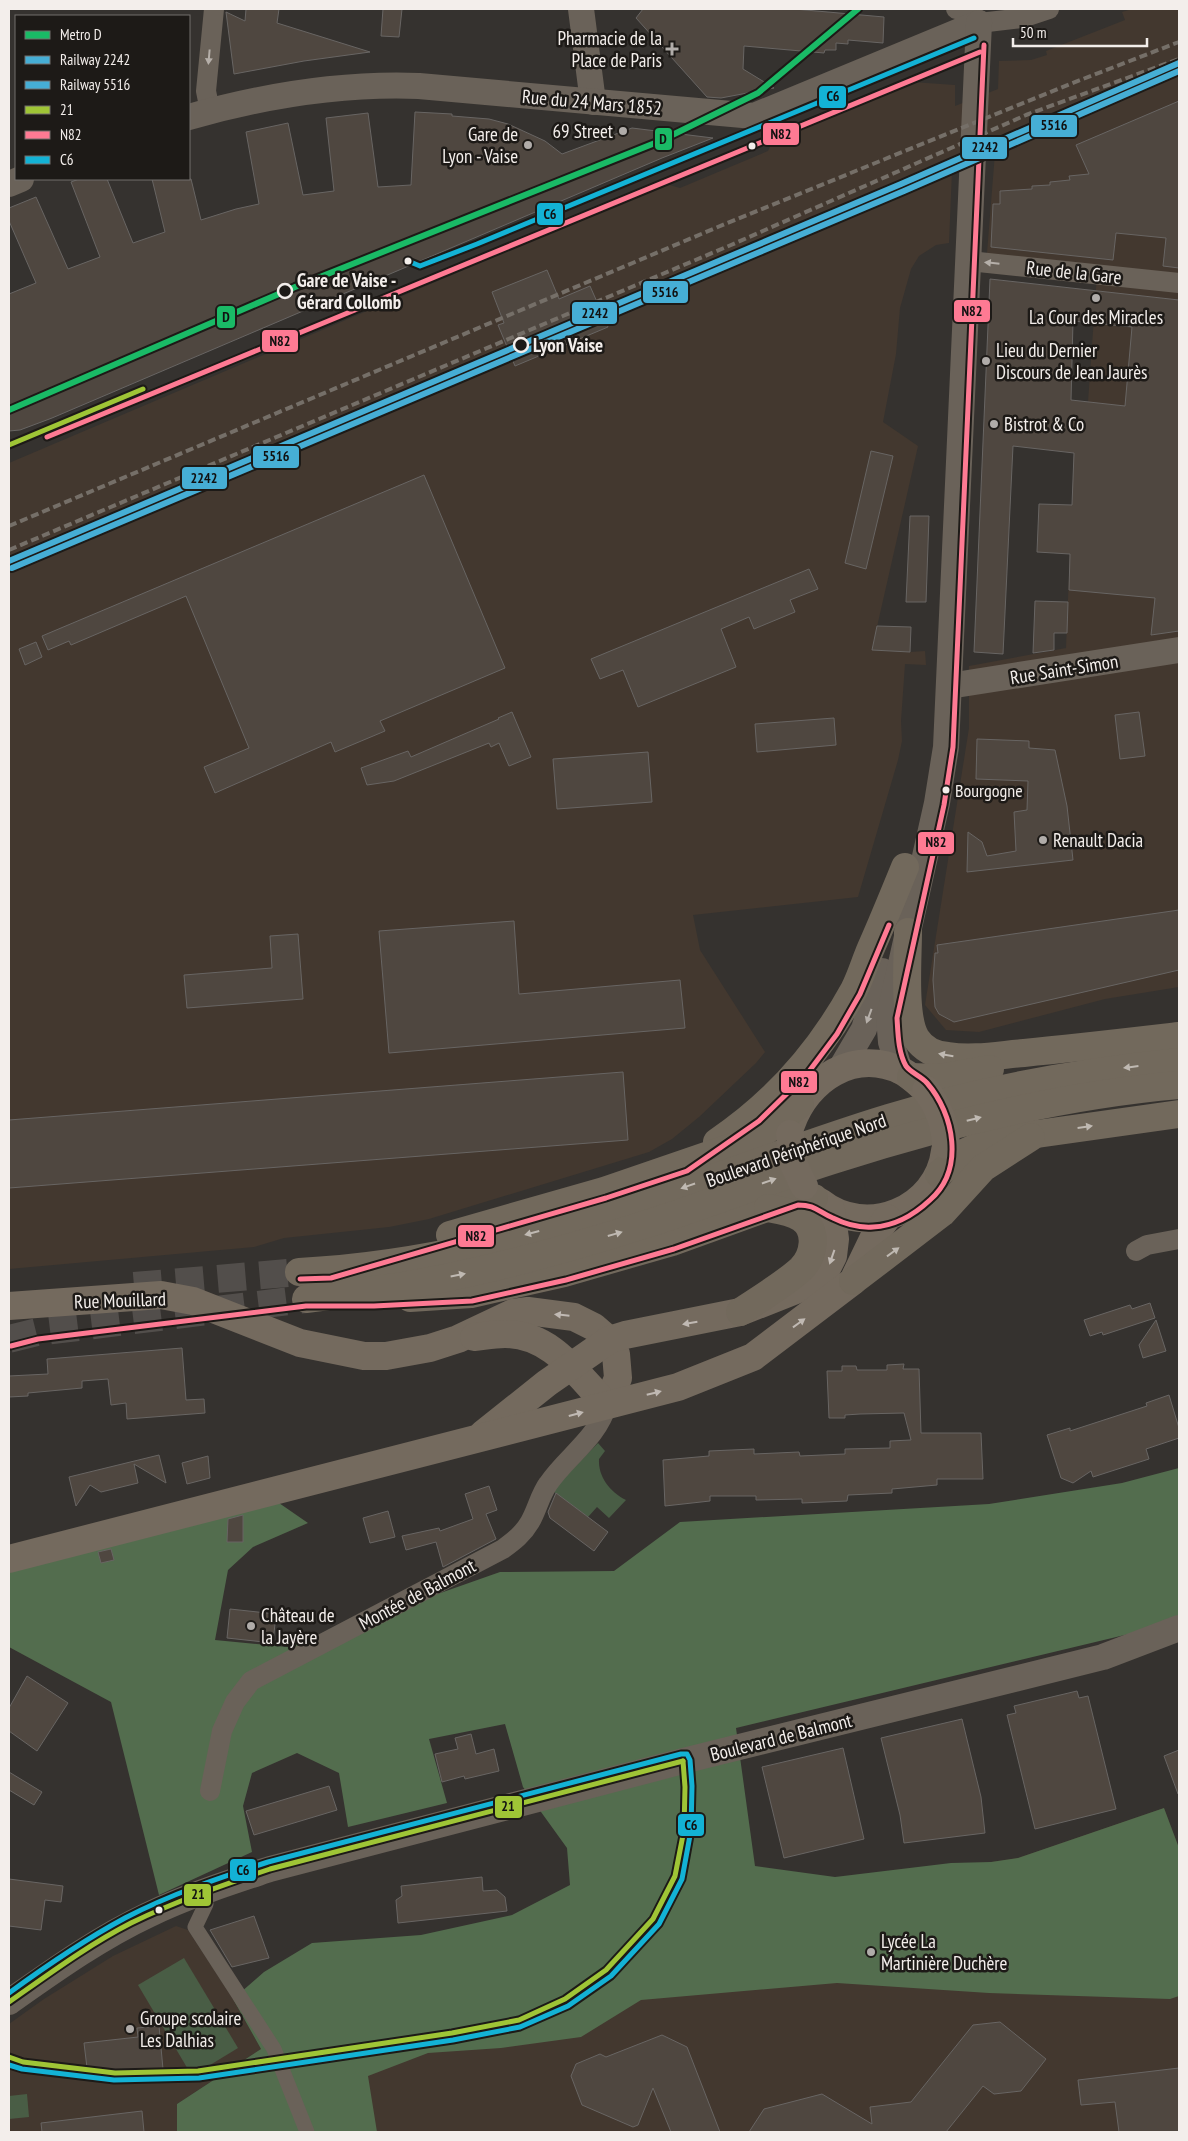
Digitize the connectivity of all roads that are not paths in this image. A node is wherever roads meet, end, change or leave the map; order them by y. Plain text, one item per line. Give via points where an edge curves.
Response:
1 (214, 9) edge
2 (581, 9) edge
3 (956, 9) edge
4 (1049, 9) edge
5 (980, 16) edge
6 (593, 102) junction
7 (199, 114) edge
8 (969, 260) junction
9 (1179, 283) edge
10 (1179, 650) edge
11 (949, 686) junction
12 (946, 730) junction
13 (906, 866) junction
14 (908, 932) junction
15 (1179, 1036) edge
16 (1099, 1046) junction
17 (1179, 1062) edge
18 (841, 1068) junction
19 (913, 1079) junction
20 (1179, 1085) edge
21 (800, 1104) junction
22 (1179, 1114) edge
23 (1037, 1134) junction
24 (683, 1165) junction
25 (939, 1174) junction
26 (816, 1198) junction
27 (768, 1208) junction
28 (887, 1218) junction
29 (1179, 1239) edge
30 (1136, 1251) dead end
31 (329, 1271) junction
32 (299, 1272) tunnel mouth
33 (853, 1281) junction
34 (9, 1306) edge
35 (740, 1312) junction
36 (518, 1335) junction
37 (458, 1338) junction
38 (609, 1340) junction
39 (570, 1367) junction
40 (547, 1383) junction
41 (607, 1405) junction
42 (475, 1440) junction
43 (9, 1559) edge
44 (1176, 1631) edge
45 (210, 1791) dead end
46 (206, 1901) dead end
47 (9, 2002) edge
48 (307, 2132) edge

1 -> 7 street via 206,91
2 - 6 street
3 - 5 street
4 - 5 street via 1022,18
5 - 6 street, Rue du 24 Mars 1852 via 754,116
5 - 8 street
6 - 7 street, Rue du 24 Mars 1852 via 384,85 308,92
9 -> 8 street, Rue de la Gare
8 - 11 street
10 - 11 street, Rue Saint-Simon
11 - 12 street
12 - 13 street via 936,745
12 - 14 street via 941,786
13 -> 18 street via 870,1012
13 - 24 highway via 857,984 831,1030 791,1080 754,1115
16 -> 14 highway via 963,1057 946,1056 926,1049 914,1035 909,1018
14 - 19 street via 889,1017 891,1042
15 - 16 highway
16 - 19 highway via 955,1076
17 -> 31 highway, Boulevard Périphérique Nord via 1058,1078 955,1100 825,1138 665,1194 531,1234 430,1256
18 - 19 main road via 871,1063
18 - 21 main road via 816,1084
19 - 25 main road, bridge via 933,1099 942,1119 946,1145
27 -> 20 highway, Boulevard Périphérique Nord via 672,1242 564,1273 472,1294 306,1299 396,1287 536,1257 639,1226 838,1158 978,1118 1075,1098
21 - 24 highway via 753,1139
21 - 26 main road, bridge via 791,1125 793,1163
23 -> 22 highway
23 - 25 highway via 1000,1136 986,1141
33 -> 23 highway via 942,1213 983,1168
24 - 31 highway
25 - 28 main road via 918,1202
26 - 27 highway via 797,1198
26 - 28 main road via 851,1217
26 -> 35 main road via 834,1225 835,1248 825,1272 806,1286
27 - 35 highway via 794,1214 803,1220 811,1229 813,1247 801,1269
28 - 33 main road via 876,1233
29 - 30 street via 1147,1245
31 - 32 highway, Boulevard Périphérique Nord
41 -> 33 main road via 678,1387 753,1356
34 - 37 main road, Rue Mouillard via 161,1295 193,1300 300,1343 364,1356 407,1353
35 -> 38 main road
36 - 37 main road, Rue Mouillard
36 - 39 main road, Rue Mouillard via 549,1346
36 - 40 main road via 539,1356 546,1369
38 -> 37 main road, Rue Mouillard via 574,1316 528,1311 497,1319
38 - 39 main road
38 - 41 main road via 616,1354 618,1378
39 - 40 main road
39 - 41 main road, Rue Mouillard
40 - 42 main road
42 -> 41 main road
41 - 45 street, Montée de Balmont via 598,1429 559,1468 546,1486 520,1536 503,1549 251,1681 235,1702 222,1731
42 - 43 main road
44 - 47 street, Boulevard de Balmont via 1104,1657 683,1761 270,1869 203,1891 147,1915 66,1962
46 - 48 street via 195,1927 274,2049

